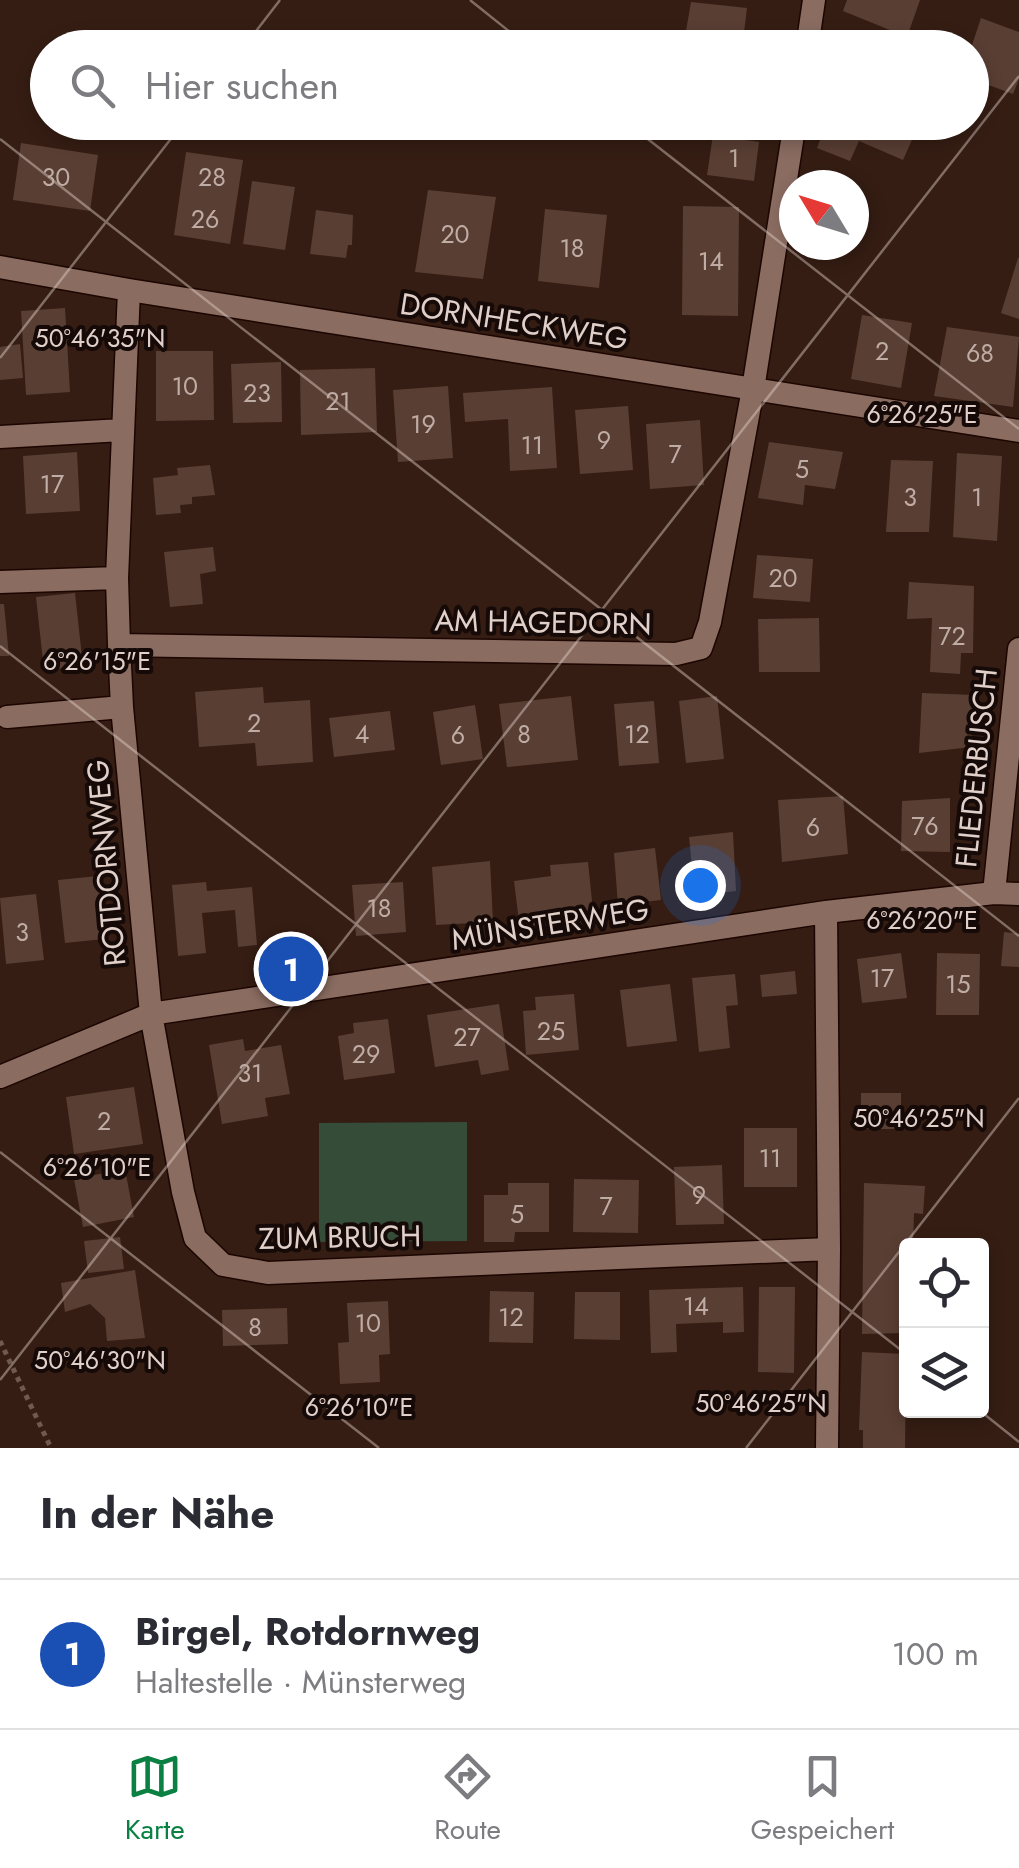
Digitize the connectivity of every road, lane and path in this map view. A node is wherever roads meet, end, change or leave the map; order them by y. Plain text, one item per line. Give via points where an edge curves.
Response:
1 (814, 0) edge
2 (810, 30) edge
3 (792, 140) edge
4 (0, 267) edge
5 (128, 290) junction
6 (754, 389) junction
7 (122, 430) junction
8 (1019, 431) edge
9 (0, 437) edge
10 (118, 578) junction
11 (0, 582) edge
12 (119, 645) junction
13 (1019, 649) edge
14 (122, 708) junction
15 (7, 717) dead end
16 (994, 893) junction
17 (1019, 894) edge
18 (826, 912) junction
19 (150, 1014) junction
20 (0, 1077) edge
21 (829, 1249) junction
22 (0, 1342) edge
23 (51, 1448) edge
24 (826, 1448) edge

1 - 2 street
3 - 6 street
4 - 5 street, DORNHECKWEG
5 - 6 street, DORNHECKWEG
5 - 7 street, ROTDORNWEG
6 - 8 street, DORNHECKWEG
6 - 12 street, AM HAGEDORN via 700,648 676,654
7 - 9 street
7 - 10 street, ROTDORNWEG
10 - 11 street
10 - 12 street, ROTDORNWEG
12 - 14 street, ROTDORNWEG
13 - 16 street, FLIEDERBUSCH
14 - 15 street
14 - 19 street, ROTDORNWEG
16 - 17 street, MÜNSTERWEG
16 - 18 street, MÜNSTERWEG
18 - 19 street, MÜNSTERWEG
18 - 21 street
19 - 20 street
19 - 21 street, ZUM BRUCH via 195,1238 223,1265 268,1273
21 - 24 street
22 - 23 path

